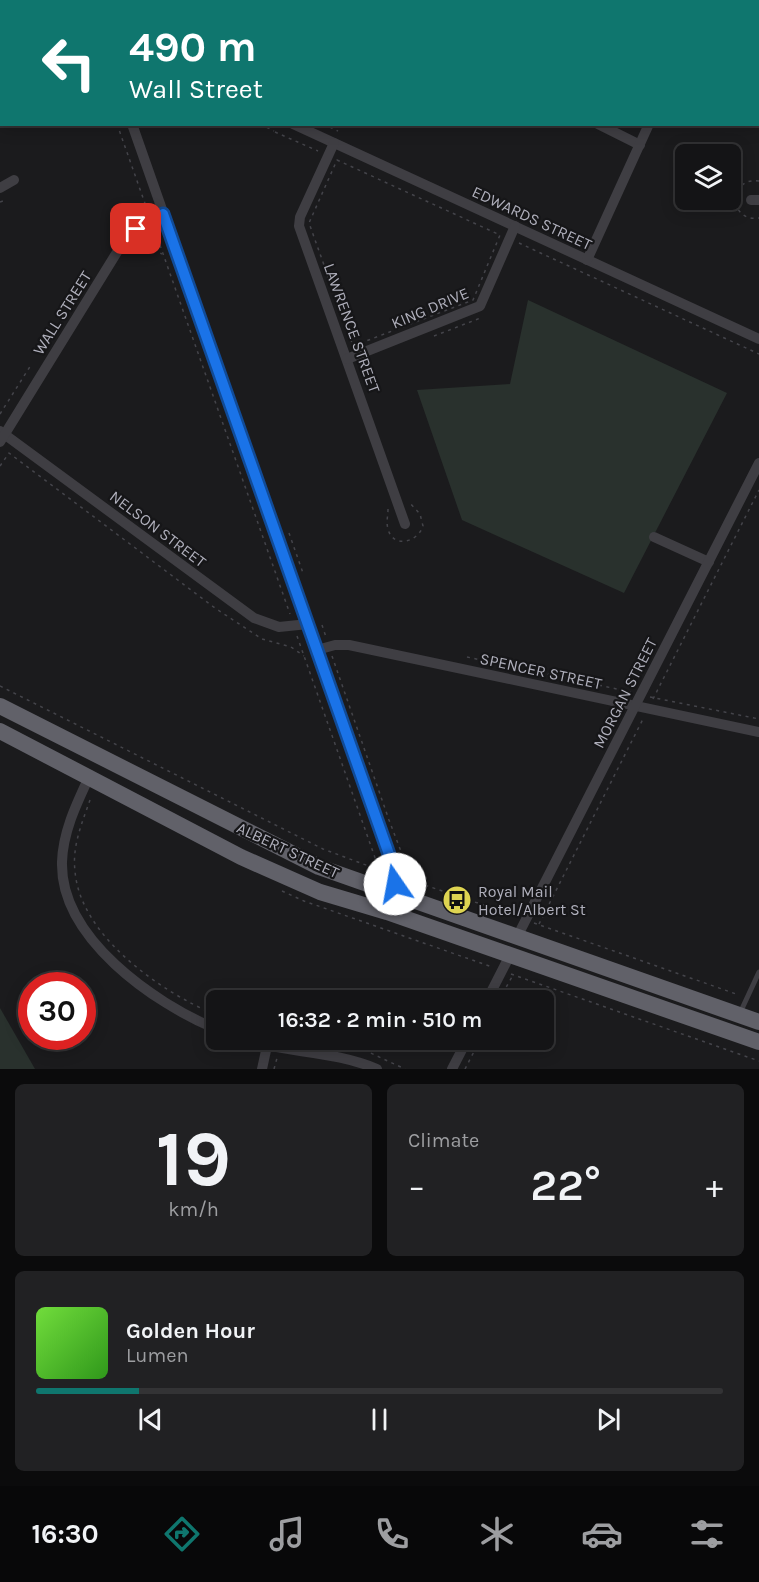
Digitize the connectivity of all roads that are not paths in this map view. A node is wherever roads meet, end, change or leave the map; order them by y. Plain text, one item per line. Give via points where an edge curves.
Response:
1 (133, 126) edge
2 (296, 126) edge
3 (602, 126) edge
4 (648, 126) edge
5 (334, 143) junction
6 (640, 145) junction
7 (14, 180) dead end
8 (0, 188) edge
9 (163, 214) junction
10 (515, 226) junction
11 (587, 260) junction
12 (759, 339) edge
13 (347, 359) junction
14 (2, 436) edge
15 (759, 463) edge
16 (405, 524) dead end
17 (654, 537) dead end
18 (709, 562) junction
19 (308, 624) junction
20 (317, 650) junction
21 (635, 706) junction
22 (1, 709) edge
23 (0, 731) edge
24 (759, 732) edge
25 (90, 775) junction
26 (393, 893) junction
27 (387, 912) junction
28 (517, 937) junction
29 (510, 955) junction
30 (759, 972) edge
31 (494, 990) edge
32 (739, 1015) junction
33 (759, 1022) edge
34 (206, 1024) edge
35 (759, 1042) edge
36 (266, 1050) edge
37 (291, 1050) edge
38 (462, 1050) edge
39 (262, 1069) edge
40 (377, 1069) edge
41 (452, 1069) edge

1 - 9 street
2 - 5 street, EDWARDS STREET
3 - 6 street
4 - 6 street
5 - 10 street, EDWARDS STREET
5 - 13 street, LAWRENCE STREET via 299,224
6 - 11 street
7 - 8 street
9 - 14 street, WALL STREET via 132,232 122,244
9 - 19 street
10 - 11 street, EDWARDS STREET
10 - 13 street, KING DRIVE via 480,306
11 - 12 street, EDWARDS STREET
13 - 16 street, LAWRENCE STREET
14 - 19 street, NELSON STREET via 249,615 274,626
15 - 18 street, MORGAN STREET
17 - 18 street
18 - 21 street, MORGAN STREET
19 - 20 street
20 - 21 street, SPENCER STREET via 349,645
20 - 26 street via 395,875
21 - 24 street, SPENCER STREET
21 - 28 street, MORGAN STREET
22 - 26 highway, ALBERT STREET via 319,867
23 - 25 highway, ALBERT STREET
25 - 27 highway, ALBERT STREET via 282,875 320,892
25 - 34 street via 69,825 63,852 65,885 79,920 107,956 147,990
26 - 27 street
26 - 28 highway, ALBERT STREET
27 - 29 highway, ALBERT STREET
28 - 32 highway, ALBERT STREET
29 - 31 street via 507,973
29 - 35 highway, ALBERT STREET
30 - 32 lane
32 - 33 highway, ALBERT STREET
36 - 39 street
37 - 40 street
38 - 41 street

